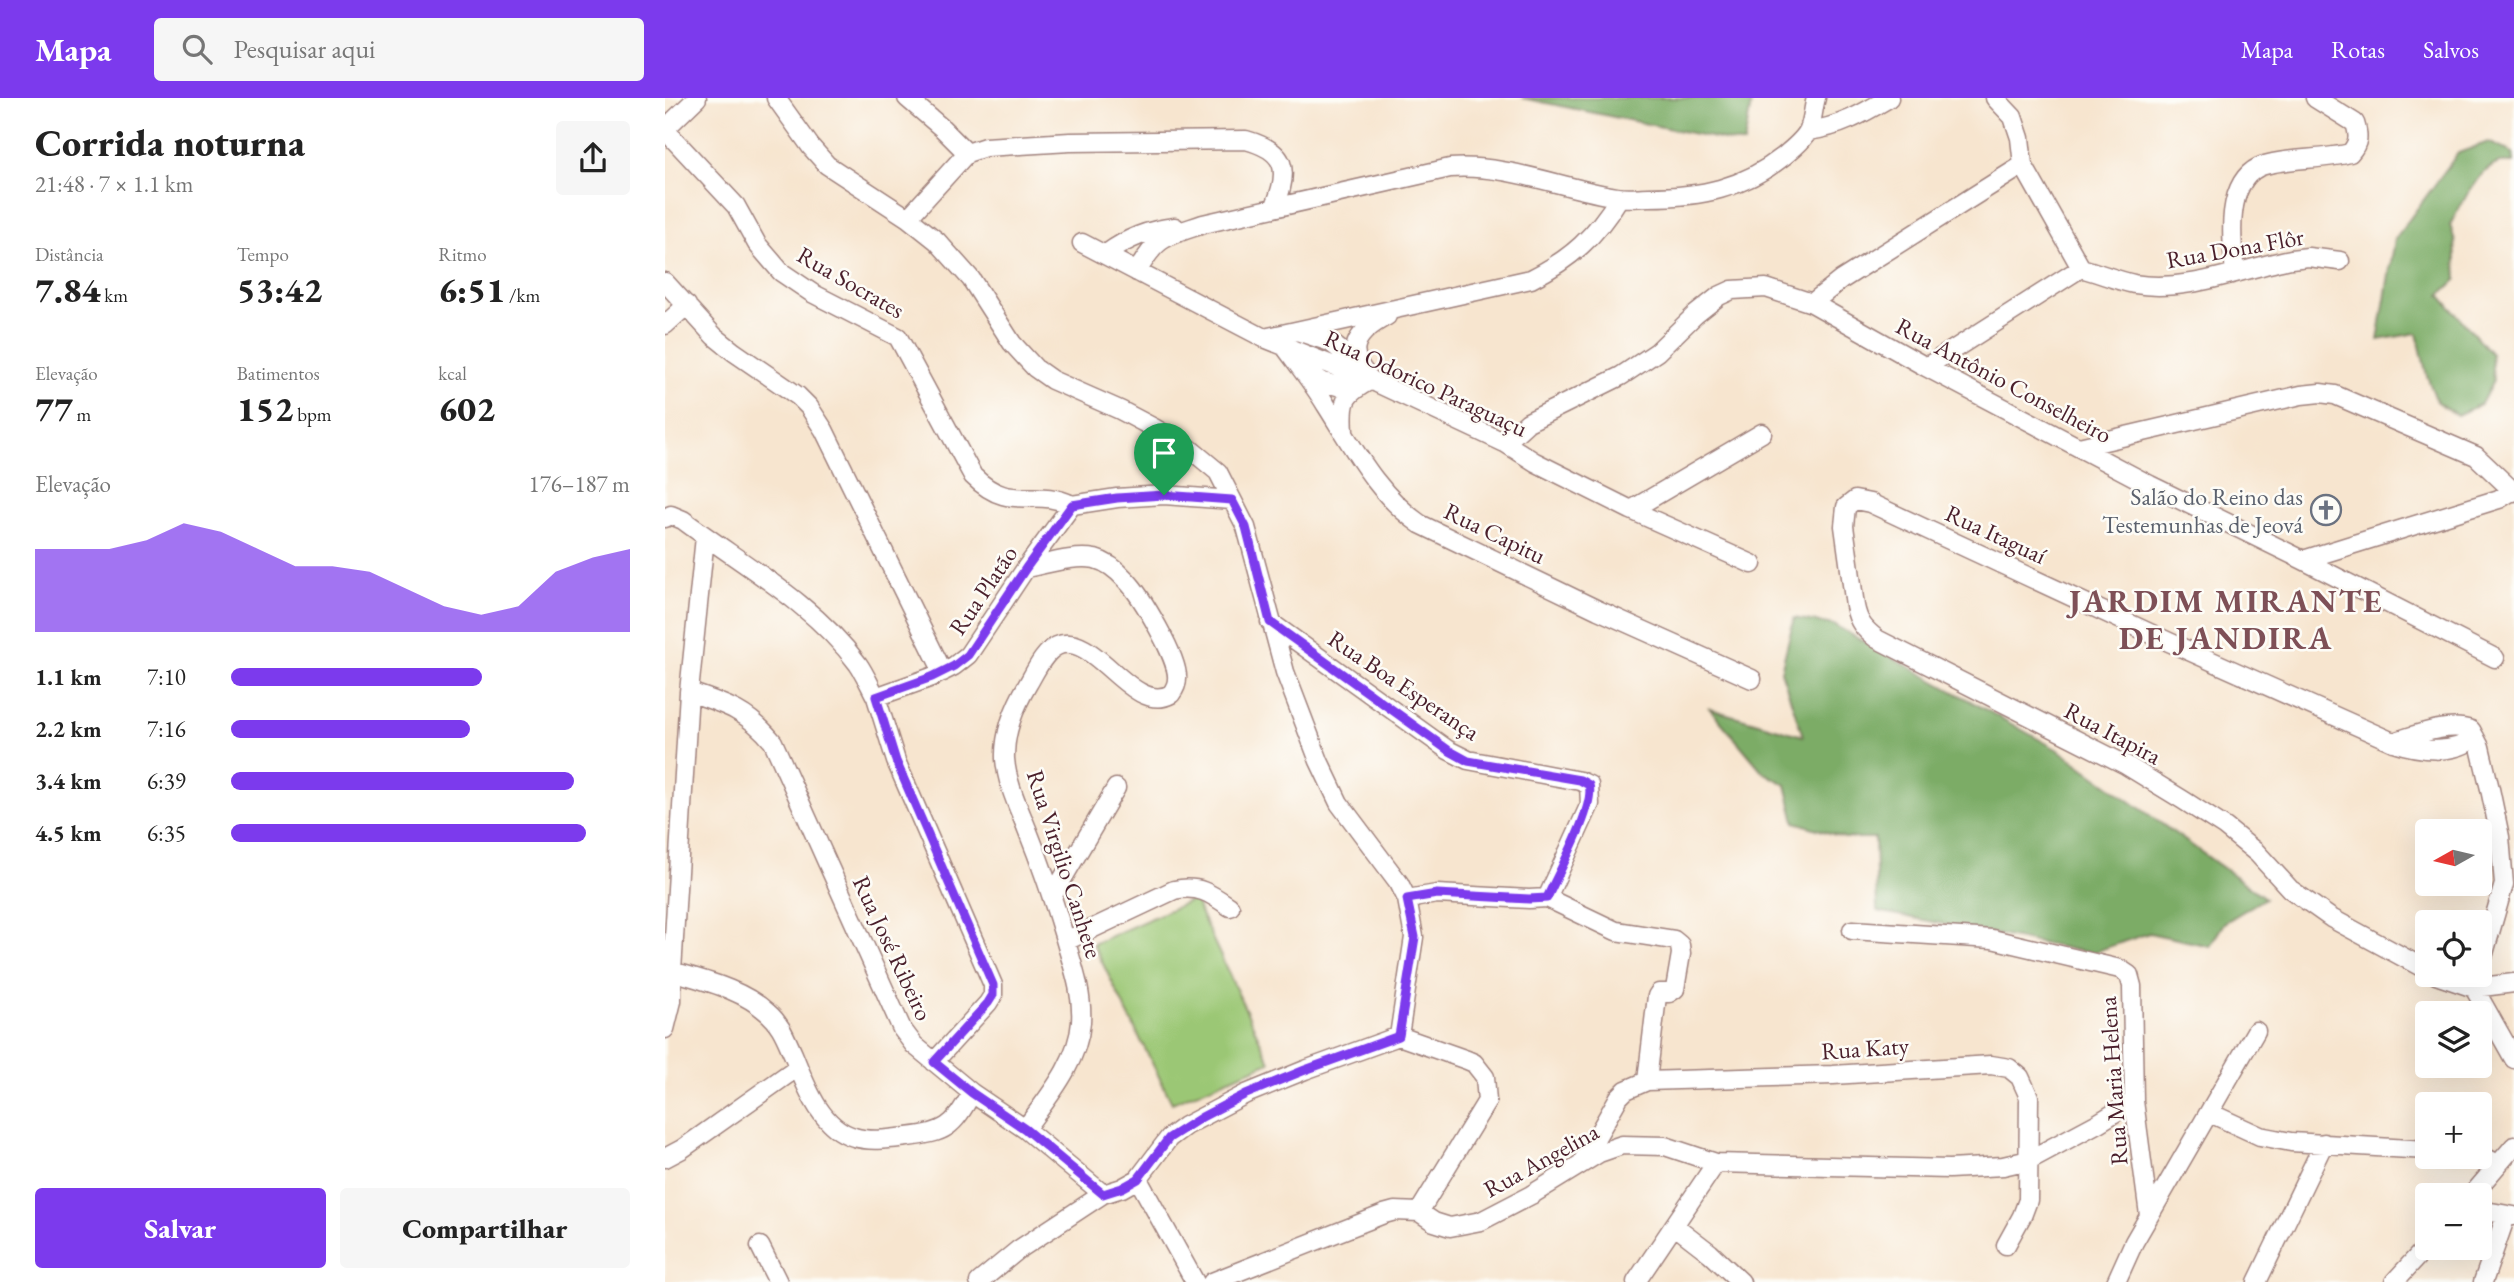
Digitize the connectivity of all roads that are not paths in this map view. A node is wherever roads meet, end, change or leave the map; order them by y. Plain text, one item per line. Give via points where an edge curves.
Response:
1 (697, 98) edge
2 (776, 98) edge
3 (907, 98) edge
4 (1816, 98) edge
5 (1889, 98) edge
6 (1995, 98) edge
7 (2315, 98) edge
8 (665, 129) edge
9 (1808, 131) junction
10 (967, 153) junction
11 (2023, 165) junction
12 (1619, 198) junction
13 (1275, 206) junction
14 (908, 218) junction
15 (1203, 224) junction
16 (1082, 243) dead end
17 (1106, 254) junction
18 (2340, 261) dead end
19 (2081, 268) junction
20 (1137, 272) junction
21 (2235, 273) junction
22 (665, 282) edge
23 (1426, 301) junction
24 (1812, 303) junction
25 (687, 305) junction
26 (665, 325) edge
27 (1296, 331) junction
28 (1264, 338) junction
29 (1285, 347) junction
30 (1357, 364) junction
31 (1926, 367) junction
32 (1302, 369) junction
33 (1371, 380) junction
34 (1352, 390) junction
35 (1344, 433) junction
36 (1762, 433) dead end
37 (1505, 443) junction
38 (2079, 447) junction
39 (2513, 491) edge
40 (1232, 500) junction
41 (1072, 505) junction
42 (1846, 507) joint
43 (1631, 510) junction
44 (665, 518) edge
45 (705, 537) junction
46 (2303, 560) junction
47 (1752, 564) dead end
48 (1026, 568) junction
49 (1270, 622) junction
50 (2495, 658) dead end
51 (943, 672) junction
52 (1752, 679) dead end
53 (689, 692) junction
54 (876, 697) junction
55 (1116, 788) dead end
56 (2509, 885) edge
57 (1053, 895) junction
58 (1547, 898) junction
59 (1407, 899) junction
60 (1230, 907) dead end
61 (1852, 930) dead end
62 (2492, 933) edge
63 (1066, 941) junction
64 (2415, 964) edge
65 (672, 971) junction
66 (2492, 982) edge
67 (2514, 983) edge
68 (2479, 987) edge
69 (665, 1029) edge
70 (2256, 1031) dead end
71 (1399, 1036) junction
72 (2514, 1059) edge
73 (934, 1062) junction
74 (798, 1067) junction
75 (1647, 1082) junction
76 (972, 1093) junction
77 (2134, 1101) junction
78 (2210, 1114) junction
79 (1025, 1129) junction
80 (2324, 1143) junction
81 (2514, 1146) edge
82 (2415, 1149) edge
83 (665, 1157) edge
84 (2029, 1160) junction
85 (2492, 1161) edge
86 (1716, 1163) junction
87 (2498, 1164) junction
88 (1579, 1167) junction
89 (1138, 1179) junction
90 (2482, 1183) edge
91 (1103, 1194) junction
92 (1419, 1212) junction
93 (2492, 1212) edge
94 (2149, 1215) junction
95 (2510, 1216) edge
96 (1675, 1226) junction
97 (2006, 1245) dead end
98 (760, 1246) dead end
99 (2415, 1259) edge
100 (778, 1282) edge
101 (979, 1282) edge
102 (1195, 1282) edge
103 (1212, 1282) edge
104 (1636, 1282) edge
105 (1741, 1282) edge
106 (2116, 1282) edge
107 (2256, 1282) edge
108 (2394, 1282) edge
109 (2483, 1282) edge

1 - 8 street
2 - 14 street via 827,165
3 - 10 street
4 - 9 street
5 - 9 street via 1841,125
6 - 11 street via 2013,117 2021,138
7 - 21 street via 2355,123 2357,145 2350,153 2259,167 2246,176 2232,218
8 - 41 street, Rua Socrates via 736,206 757,244 781,272 898,337 973,476 986,489 1010,498 1058,498
9 - 12 street via 1793,149 1740,184 1680,197
10 - 13 street via 985,146 1070,142 1246,140 1278,154 1283,178
10 - 14 street
11 - 19 street
11 - 24 street
12 - 13 street via 1546,179 1472,167
12 - 23 street via 1582,246 1550,269 1531,279
13 - 15 street
14 - 40 street via 937,241 971,279 1035,368 1189,448 1218,472
15 - 17 street via 1141,233
15 - 20 street via 1152,247
16 - 17 street, Rua Odorico Paraguaçu
17 - 20 street, Rua Odorico Paraguaçu
18 - 21 street, Rua Dona Flôr via 2308,257
19 - 21 street, Rua Dona Flôr via 2155,286
19 - 31 street
20 - 28 street, Rua Odorico Paraguaçu
22 - 25 street
23 - 27 street
23 - 30 street via 1391,313 1358,335
24 - 31 street, Rua Antônio Conselheiro
24 - 37 street, Rua Antônio Conselheiro via 1766,288 1725,293 1657,352 1621,376 1528,422
25 - 26 street
25 - 51 street via 714,336 809,407
27 - 28 street
27 - 30 street via 1330,342
28 - 29 street, Rua Odorico Paraguaçu
29 - 32 street, Rua Capitu
29 - 33 street, Rua Odorico Paraguaçu
30 - 33 street
31 - 38 street, Rua Antônio Conselheiro
32 - 34 street
32 - 35 street, Rua Capitu
33 - 34 street
33 - 37 street, Rua Odorico Paraguaçu
34 - 35 street via 1343,405
35 - 52 street, Rua Capitu via 1383,492 1420,524
36 - 43 street
37 - 43 street, Rua Odorico Paraguaçu
38 - 39 street via 2320,393 2335,395 2476,456
38 - 46 street, Rua Antônio Conselheiro
39 - 46 street
40 - 41 street via 1164,495
40 - 49 street via 1246,527
41 - 48 street, Rua Platão
42 - 56 street, Rua Itaguaí via 1855,500 1870,503 2408,747 2438,749 2467,744 2475,737 2485,764
42 - 64 street, Rua Itapira via 1857,618 1877,639 2126,765 2225,827 2290,889 2331,918
43 - 47 street, Rua Odorico Paraguaçu
44 - 45 street via 677,517
45 - 53 street
45 - 54 street via 833,634 860,666
46 - 50 street, Rua Antônio Conselheiro
48 - 51 street, Rua Platão via 968,655
48 - 57 street, Rua Virgilio Canhete via 1076,559 1094,559 1111,566 1135,591 1152,619 1172,658 1177,680 1171,694 1152,698 1083,649 1064,644 1048,653 1025,690 1014,712 1005,758 1010,785
49 - 58 street, Rua Boa Esperança via 1468,761 1589,785 1590,804
49 - 59 street via 1299,713 1339,803
51 - 54 street, Rua Platão
53 - 65 street
53 - 73 street, Rua José Ribeiro via 744,713 773,742 902,1029
54 - 73 street via 896,761 993,985 988,1003
55 - 57 street
56 - 62 street, Rua Itaguaí
57 - 63 street, Rua Virgilio Canhete
58 - 59 street via 1437,894
58 - 75 street via 1616,931 1678,941 1681,950 1675,989 1657,996
59 - 71 street via 1415,937
60 - 63 street via 1202,890 1174,890
61 - 77 street, Rua Maria Helena via 1992,939 2120,969 2129,975 2132,985
63 - 79 street, Rua Virgilio Canhete via 1080,992 1081,1023 1064,1073
65 - 69 street via 672,1001
65 - 74 street via 725,987 766,1011 783,1032
66 - 67 street
68 - 72 street
70 - 78 street
71 - 89 street via 1269,1084 1193,1121 1169,1138
71 - 92 street, Rua Angelina via 1473,1063 1485,1077 1487,1089 1487,1101
73 - 76 street, Rua José Ribeiro
74 - 76 street via 812,1097 838,1130 871,1140 942,1131
74 - 83 street
75 - 84 street, Rua Katy via 1991,1065 2009,1068 2020,1077 2029,1097
75 - 88 street, Rua Katy via 1619,1097
76 - 79 street, Rua José Ribeiro
77 - 84 street, Rua Angelina
77 - 94 street, Rua Maria Helena
78 - 80 street via 2260,1136
78 - 94 street
79 - 91 street, Rua José Ribeiro
80 - 82 street
80 - 107 street
81 - 87 street
84 - 86 street, Rua Angelina via 1949,1169
84 - 97 street, Rua Katy via 2028,1200
85 - 87 street
86 - 88 street, Rua Angelina via 1645,1144 1599,1153
86 - 96 street
87 - 90 street
88 - 92 street, Rua Angelina via 1464,1226 1441,1225
89 - 91 street
89 - 102 street
91 - 101 street
92 - 103 street via 1384,1214
93 - 95 street
94 - 106 street
95 - 109 street
96 - 104 street
96 - 105 street
98 - 100 street
99 - 108 street

